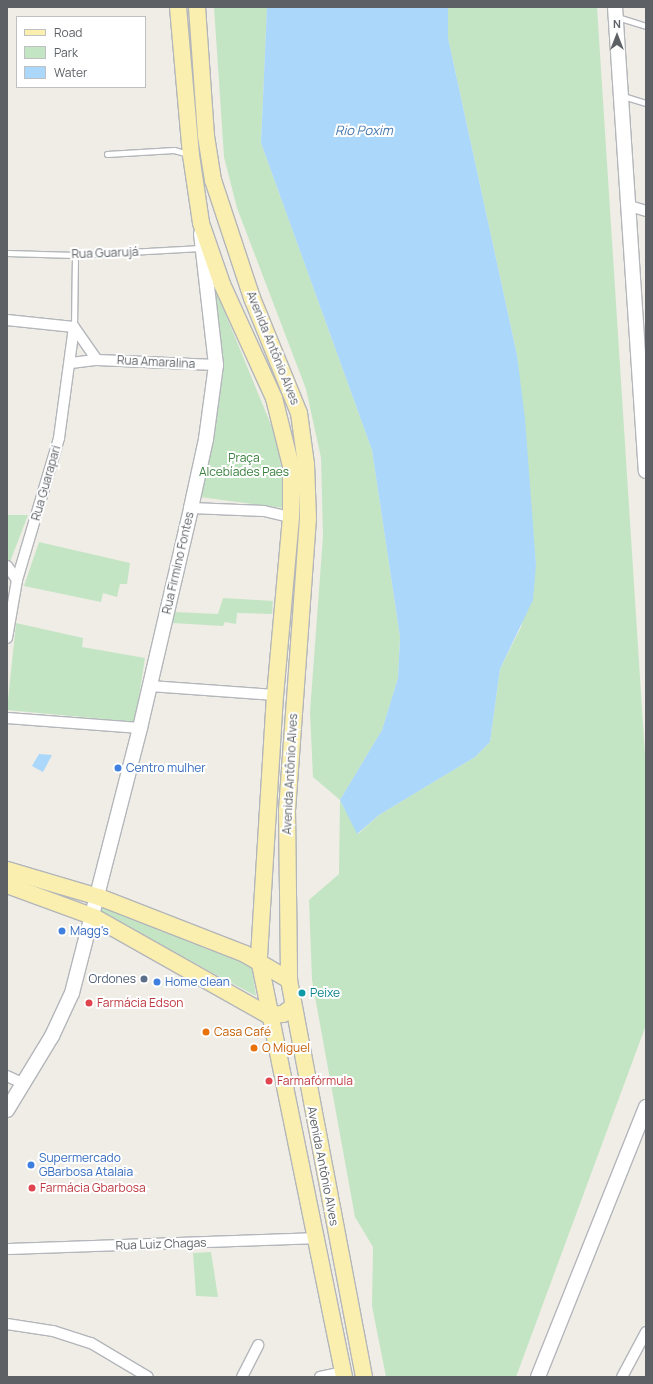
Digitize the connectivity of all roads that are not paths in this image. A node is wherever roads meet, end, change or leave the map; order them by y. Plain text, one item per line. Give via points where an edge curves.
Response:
1 (178, 7) edge
2 (197, 7) edge
3 (616, 12) edge
4 (646, 26) edge
5 (622, 96) junction
6 (646, 103) edge
7 (107, 154) dead end
8 (191, 155) junction
9 (630, 206) junction
10 (646, 211) edge
11 (201, 223) junction
12 (202, 248) junction
13 (7, 253) edge
14 (75, 255) junction
15 (7, 320) edge
16 (74, 327) junction
17 (97, 360) junction
18 (71, 363) junction
19 (216, 365) junction
20 (646, 471) edge
21 (191, 508) junction
22 (291, 518) junction
23 (7, 566) edge
24 (17, 580) junction
25 (7, 638) edge
26 (150, 686) junction
27 (275, 695) junction
28 (7, 718) edge
29 (140, 728) junction
30 (7, 870) edge
31 (7, 885) edge
32 (99, 897) junction
33 (94, 917) junction
34 (259, 959) junction
35 (289, 980) junction
36 (292, 1007) junction
37 (268, 1015) junction
38 (7, 1076) edge
39 (24, 1084) junction
40 (7, 1110) edge
41 (645, 1114) edge
42 (315, 1238) junction
43 (7, 1249) edge
44 (7, 1324) edge
45 (646, 1332) edge
46 (258, 1345) dead end
47 (344, 1374) edge
48 (148, 1377) edge
49 (242, 1377) edge
50 (320, 1377) edge
51 (364, 1377) edge
52 (538, 1377) edge
53 (622, 1377) edge

1 - 8 main road, Avenida Antônio Alves
2 - 35 main road, Avenida Antônio Alves via 206,136 213,180 252,298 299,413 306,464 308,518 287,810
3 - 4 lane
3 - 5 street
5 - 6 lane
5 - 9 street
7 - 8 lane via 174,150
8 - 11 main road, Avenida Antônio Alves
9 - 10 street
9 - 20 street
11 - 12 street, Rua Firmino Fontes
11 - 22 main road, Avenida Antônio Alves via 222,284 274,398 286,435 291,466
12 - 14 lane, Rua Guarujá
12 - 19 street, Rua Firmino Fontes
13 - 14 lane, Rua Guarujá
14 - 16 lane
15 - 16 street
16 - 17 street
16 - 18 street, Rua Guarapari
17 - 18 street, Rua Amaralina
17 - 19 street, Rua Amaralina
18 - 24 street, Rua Guarapari via 59,438
19 - 21 street, Rua Firmino Fontes via 206,439
21 - 22 street via 264,511
21 - 26 street, Rua Firmino Fontes
22 - 27 main road, Avenida Antônio Alves
23 - 24 street
24 - 25 street, Rua Guarapari
26 - 27 street
26 - 29 street, Rua Firmino Fontes
27 - 34 main road, Avenida Antônio Alves
28 - 29 street
29 - 32 street, Rua Firmino Fontes
30 - 32 main road
31 - 33 main road
32 - 33 street, Rua Firmino Fontes
32 - 34 main road
33 - 37 main road
33 - 39 street, Rua Firmino Fontes via 72,993
34 - 35 main road
34 - 37 main road, Avenida Antônio Alves
35 - 36 main road, Avenida Antônio Alves
36 - 37 main road via 283,1014
36 - 51 main road, Avenida Antônio Alves
37 - 42 main road, Avenida Antônio Alves
38 - 39 street
39 - 40 street, Rua Firmino Fontes
41 - 52 street
42 - 43 street, Rua Luiz Chagas
42 - 47 main road, Avenida Antônio Alves
44 - 48 street via 53,1331 91,1343
45 - 53 street
46 - 49 street
47 - 50 street

